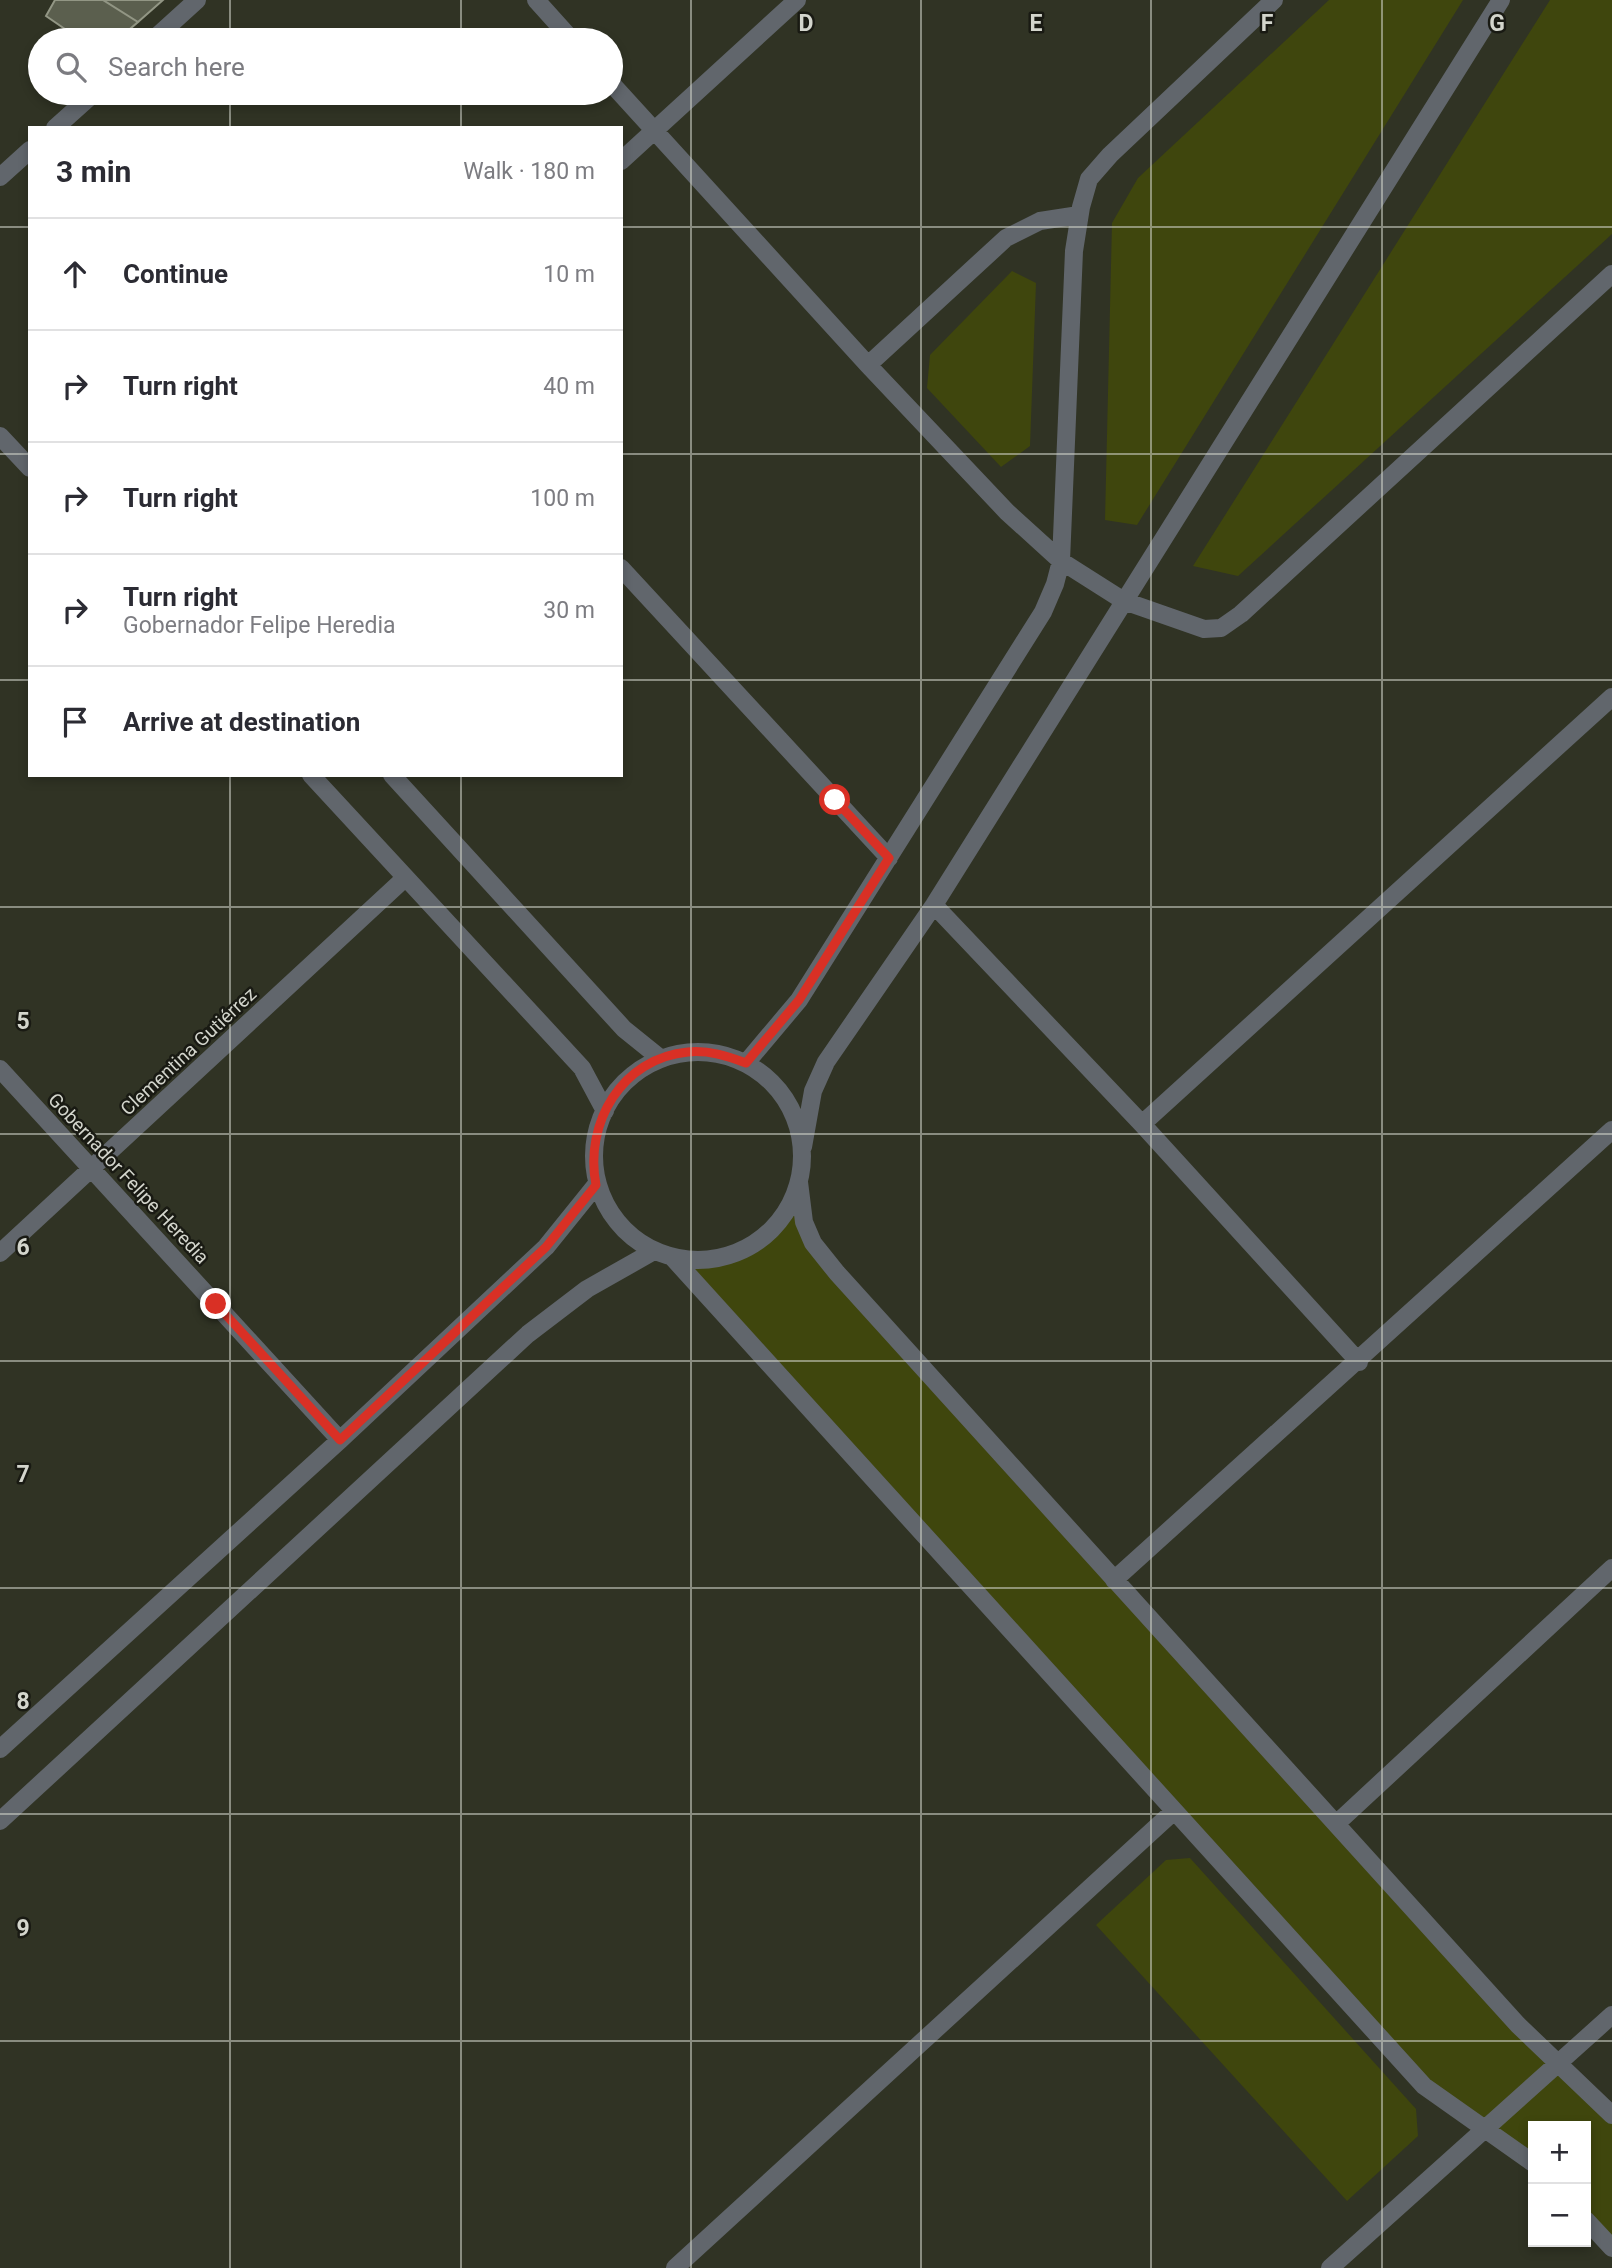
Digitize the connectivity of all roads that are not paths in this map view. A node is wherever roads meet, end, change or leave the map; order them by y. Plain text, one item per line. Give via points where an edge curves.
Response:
1 (197, 0) edge
2 (536, 0) edge
3 (797, 0) edge
4 (1274, 0) edge
5 (1501, 0) edge
6 (166, 28) edge
7 (561, 28) edge
8 (623, 96) edge
9 (81, 105) edge
10 (57, 126) edge
11 (654, 131) junction
12 (28, 152) edge
13 (623, 160) edge
14 (0, 177) edge
15 (1079, 215) junction
16 (1612, 274) edge
17 (868, 365) junction
18 (0, 436) edge
19 (28, 466) edge
20 (1061, 561) junction
21 (623, 570) edge
22 (1124, 601) junction
23 (1612, 697) edge
24 (313, 777) edge
25 (394, 777) edge
26 (889, 858) junction
27 (405, 878) junction
28 (934, 905) junction
29 (660, 1058) junction
30 (746, 1063) junction
31 (0, 1069) edge
32 (605, 1111) junction
33 (1142, 1124) junction
34 (1612, 1130) edge
35 (803, 1147) junction
36 (92, 1168) junction
37 (799, 1182) junction
38 (596, 1185) junction
39 (654, 1251) junction
40 (0, 1254) edge
41 (673, 1258) junction
42 (1359, 1362) junction
43 (340, 1440) junction
44 (1612, 1568) edge
45 (1114, 1580) junction
46 (0, 1749) edge
47 (1174, 1811) junction
48 (0, 1821) edge
49 (1336, 1824) junction
50 (1612, 2015) edge
51 (1559, 2064) junction
52 (1612, 2115) edge
53 (1485, 2127) junction
54 (1528, 2159) edge
55 (1591, 2226) edge
56 (1612, 2249) edge
57 (675, 2268) edge
58 (1330, 2268) edge

1 - 6 street
2 - 7 street
3 - 11 street
4 - 15 street via 1110,155 1089,179
5 - 22 street
8 - 11 street
9 - 10 street
11 - 13 street
11 - 17 street
12 - 14 street
15 - 17 street via 1040,221 1006,239
15 - 20 street
16 - 22 street via 1221,628 1204,629
17 - 20 street via 1007,512
18 - 19 street
20 - 22 street
20 - 26 street via 1043,612
21 - 26 street
22 - 28 street
23 - 33 street
24 - 27 street
25 - 29 street via 624,1029
26 - 30 street via 799,1000
27 - 32 street via 582,1068
27 - 36 street, Clementina Gutiérrez
28 - 33 street
28 - 35 street via 827,1062 813,1091
29 - 30 street via 718,1053
29 - 32 street via 617,1089
30 - 35 street via 775,1083 794,1113
31 - 36 street, Gobernador Felipe Heredia
32 - 38 street via 593,1152
33 - 42 street
34 - 42 street
35 - 37 street
36 - 40 street, Clementina Gutiérrez
36 - 43 street, Gobernador Felipe Heredia
37 - 41 street via 785,1215 763,1238 736,1254 705,1260
37 - 45 street via 804,1222 829,1263
38 - 39 street via 628,1234
38 - 43 street via 546,1247
39 - 41 street
39 - 48 street via 587,1289 527,1334
41 - 47 street
42 - 45 street
43 - 46 street
44 - 49 street
45 - 49 street
47 - 53 street via 1424,2086
47 - 57 street
49 - 51 street
50 - 51 street
51 - 52 street
51 - 53 street
53 - 54 street
53 - 58 street
55 - 56 street

